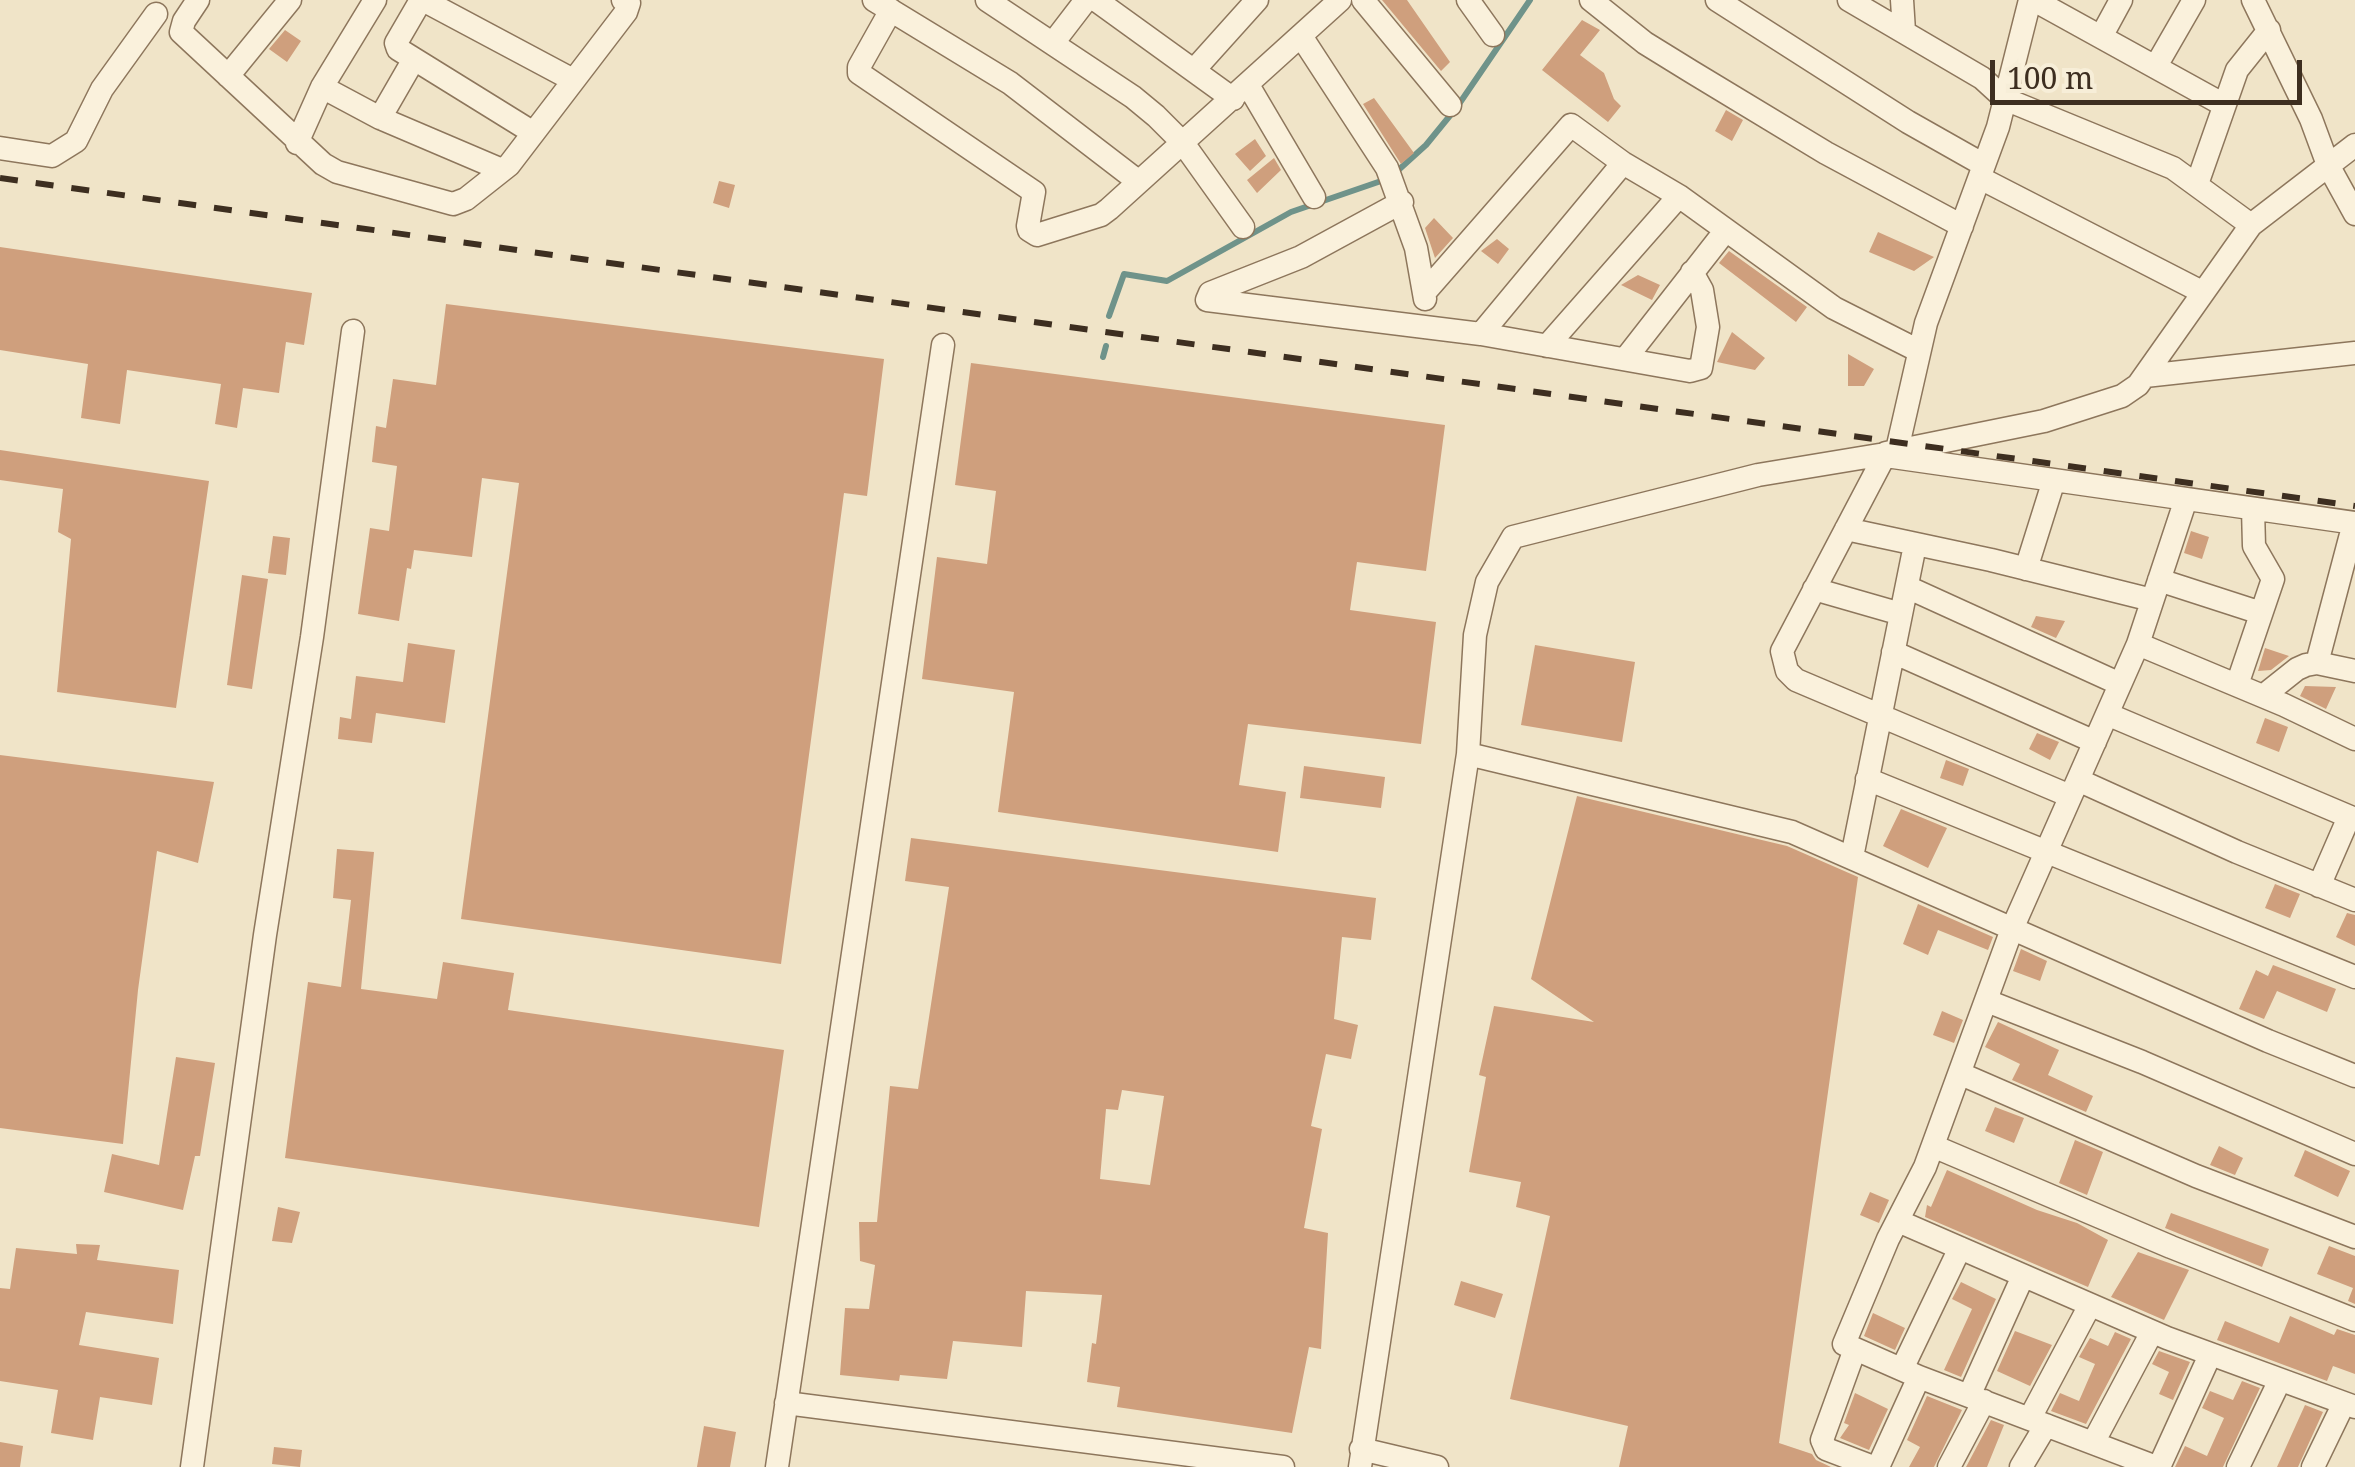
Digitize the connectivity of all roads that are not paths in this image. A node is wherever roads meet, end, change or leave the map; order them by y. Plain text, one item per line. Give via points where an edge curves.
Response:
1 (198, 0) edge
2 (290, 0) edge
3 (375, 0) edge
4 (422, 0) edge
5 (623, 0) edge
6 (987, 0) edge
7 (1086, 0) edge
8 (1096, 0) edge
9 (1257, 0) edge
10 (1340, 0) edge
11 (1363, 0) edge
12 (1468, 0) edge
13 (1591, 0) edge
14 (1849, 0) edge
15 (1902, 0) edge
16 (2032, 0) edge
17 (2120, 0) edge
18 (2194, 0) edge
19 (2253, 0) edge
20 (1727, 3) edge
21 (882, 5) edge
22 (148, 7) edge
23 (182, 27) junction
24 (2268, 30) junction
25 (1904, 32) junction
26 (1493, 35) dead end
27 (2102, 35) junction
28 (1301, 36) junction
29 (1053, 43) junction
30 (414, 59) junction
31 (2156, 66) junction
32 (1194, 70) junction
33 (228, 76) junction
34 (574, 80) junction
35 (322, 87) junction
36 (1241, 92) junction
37 (2005, 98) junction
38 (1450, 105) dead end
39 (2224, 105) junction
40 (380, 118) junction
41 (532, 132) junction
42 (298, 143) junction
43 (1182, 144) junction
44 (2355, 145) edge
45 (0, 148) edge
46 (1623, 163) junction
47 (2328, 165) junction
48 (502, 170) junction
49 (1982, 171) junction
50 (1139, 182) junction
51 (2197, 184) junction
52 (1680, 196) junction
53 (1314, 197) dead end
54 (1402, 202) junction
55 (2355, 214) edge
56 (2251, 225) junction
57 (1962, 226) junction
58 (1243, 227) dead end
59 (1726, 230) junction
60 (1692, 272) junction
61 (1425, 292) junction
62 (2202, 292) junction
63 (1424, 327) junction
64 (353, 332) dead end
65 (1481, 334) junction
66 (943, 345) dead end
67 (1547, 346) junction
68 (1919, 351) junction
69 (2355, 353) edge
70 (1626, 358) junction
71 (2145, 376) junction
72 (1890, 453) junction
73 (2054, 480) junction
74 (2186, 499) junction
75 (2253, 509) junction
76 (2354, 523) edge
77 (1846, 529) junction
78 (1916, 545) junction
79 (2026, 569) junction
80 (1907, 587) junction
81 (1814, 590) junction
82 (2156, 590) junction
83 (2261, 613) junction
84 (1902, 614) junction
85 (2138, 644) junction
86 (1893, 652) junction
87 (2317, 663) junction
88 (2355, 671) edge
89 (2120, 684) junction
90 (2238, 685) junction
91 (2263, 696) junction
92 (2108, 714) junction
93 (1880, 716) junction
94 (2355, 739) edge
95 (2095, 742) junction
96 (1468, 754) junction
97 (1867, 780) junction
98 (2074, 788) junction
99 (2352, 818) edge
100 (2045, 852) junction
101 (1852, 857) junction
102 (2318, 886) junction
103 (2355, 900) edge
104 (2012, 929) junction
105 (2355, 977) edge
106 (1987, 1001) junction
107 (1961, 1074) junction
108 (2355, 1076) edge
109 (1933, 1146) junction
110 (2355, 1154) edge
111 (1898, 1221) junction
112 (2355, 1237) edge
113 (1960, 1248) junction
114 (2024, 1276) junction
115 (2090, 1306) junction
116 (2355, 1320) edge
117 (2152, 1332) junction
118 (1855, 1349) junction
119 (2210, 1355) junction
120 (1911, 1373) junction
121 (2280, 1382) junction
122 (1977, 1398) junction
123 (786, 1403) junction
124 (2349, 1405) edge
125 (2038, 1421) junction
126 (2098, 1452) edge
127 (1360, 1458) edge
128 (192, 1467) edge
129 (777, 1467) edge
130 (1284, 1467) edge
131 (1438, 1467) edge
132 (1875, 1467) edge
133 (1948, 1467) edge
134 (2021, 1467) edge
135 (2158, 1467) edge
136 (2238, 1467) edge
137 (2314, 1467) edge

1 - 23 street
2 - 33 street
3 - 35 street
4 - 30 street via 396,43
4 - 34 street
5 - 34 street via 628,8
6 - 29 street
7 - 29 street
8 - 32 street
9 - 32 street
10 - 28 street
11 - 38 street
12 - 26 street
13 - 57 street via 1692,72
14 - 25 street
15 - 25 street
16 - 27 street
16 - 37 street
17 - 27 street
18 - 31 street
19 - 24 street
20 - 49 street
21 - 50 street via 1010,82
21 - 50 street via 859,73 1034,192 1031,233 1102,214
22 - 23 street
22 - 45 street via 76,141 52,156
23 - 33 street
24 - 39 street via 2246,56
24 - 47 street
25 - 37 street
27 - 31 street
28 - 36 street
28 - 54 street via 1379,151
29 - 43 street via 1134,97
30 - 40 street
30 - 41 street
31 - 39 street
32 - 36 street
33 - 42 street
34 - 41 street
35 - 40 street
35 - 42 street
36 - 43 street
36 - 53 street
37 - 49 street
37 - 51 street
39 - 51 street
40 - 48 street
41 - 48 street
42 - 48 street via 337,172 453,204
43 - 50 street
43 - 58 street
44 - 47 street
46 - 52 street
46 - 61 street via 1572,125
46 - 65 street
47 - 55 street
47 - 56 street
49 - 57 street
49 - 62 street
51 - 56 street
52 - 59 street
52 - 67 street
54 - 61 street
54 - 63 street via 1207,300
56 - 62 street
57 - 68 street
59 - 60 street
59 - 68 street via 1834,308
60 - 70 street
60 - 70 street via 1708,312 1700,368
61 - 63 street
62 - 71 street
63 - 65 street
64 - 128 street
65 - 67 street
66 - 123 street
67 - 70 street
68 - 72 street
69 - 71 street
71 - 72 street via 2122,396 2044,421
72 - 73 street
72 - 77 street
72 - 96 street via 1758,475 1513,537 1487,582 1475,636
73 - 74 street
73 - 79 street
74 - 75 street
74 - 82 street
75 - 76 street
75 - 83 street via 2254,546 2273,578
76 - 87 street
77 - 78 street
77 - 81 street
78 - 79 street
78 - 80 street
79 - 82 street
80 - 84 street
80 - 89 street
81 - 84 street
81 - 93 street via 1782,652 1787,671
82 - 83 street
82 - 85 street
83 - 90 street
84 - 86 street
85 - 89 street
85 - 90 street
86 - 93 street
86 - 95 street
87 - 88 street
87 - 91 street via 2297,669
89 - 92 street
90 - 91 street
91 - 94 street
92 - 95 street
92 - 99 street
93 - 97 street
93 - 98 street
95 - 98 street
96 - 101 street via 1792,832
96 - 127 street
97 - 100 street
97 - 101 street
98 - 100 street
98 - 102 street
99 - 102 street
100 - 104 street
100 - 105 street
101 - 104 street
102 - 103 street
104 - 106 street
104 - 108 street
106 - 107 street
106 - 110 street
107 - 109 street
107 - 112 street
109 - 111 street
109 - 116 street
111 - 113 street
111 - 118 street via 1845,1341
113 - 114 street
113 - 120 street
114 - 115 street
114 - 122 street
115 - 117 street
115 - 125 street
117 - 119 street
117 - 126 street
118 - 120 street
118 - 132 street via 1822,1440 1826,1448
119 - 121 street
119 - 135 street
120 - 122 street
120 - 132 street
121 - 124 street
121 - 136 street
122 - 125 street
122 - 133 street
123 - 129 street
123 - 130 street
124 - 137 street
125 - 126 street
125 - 134 street
126 - 135 street
127 - 131 street

